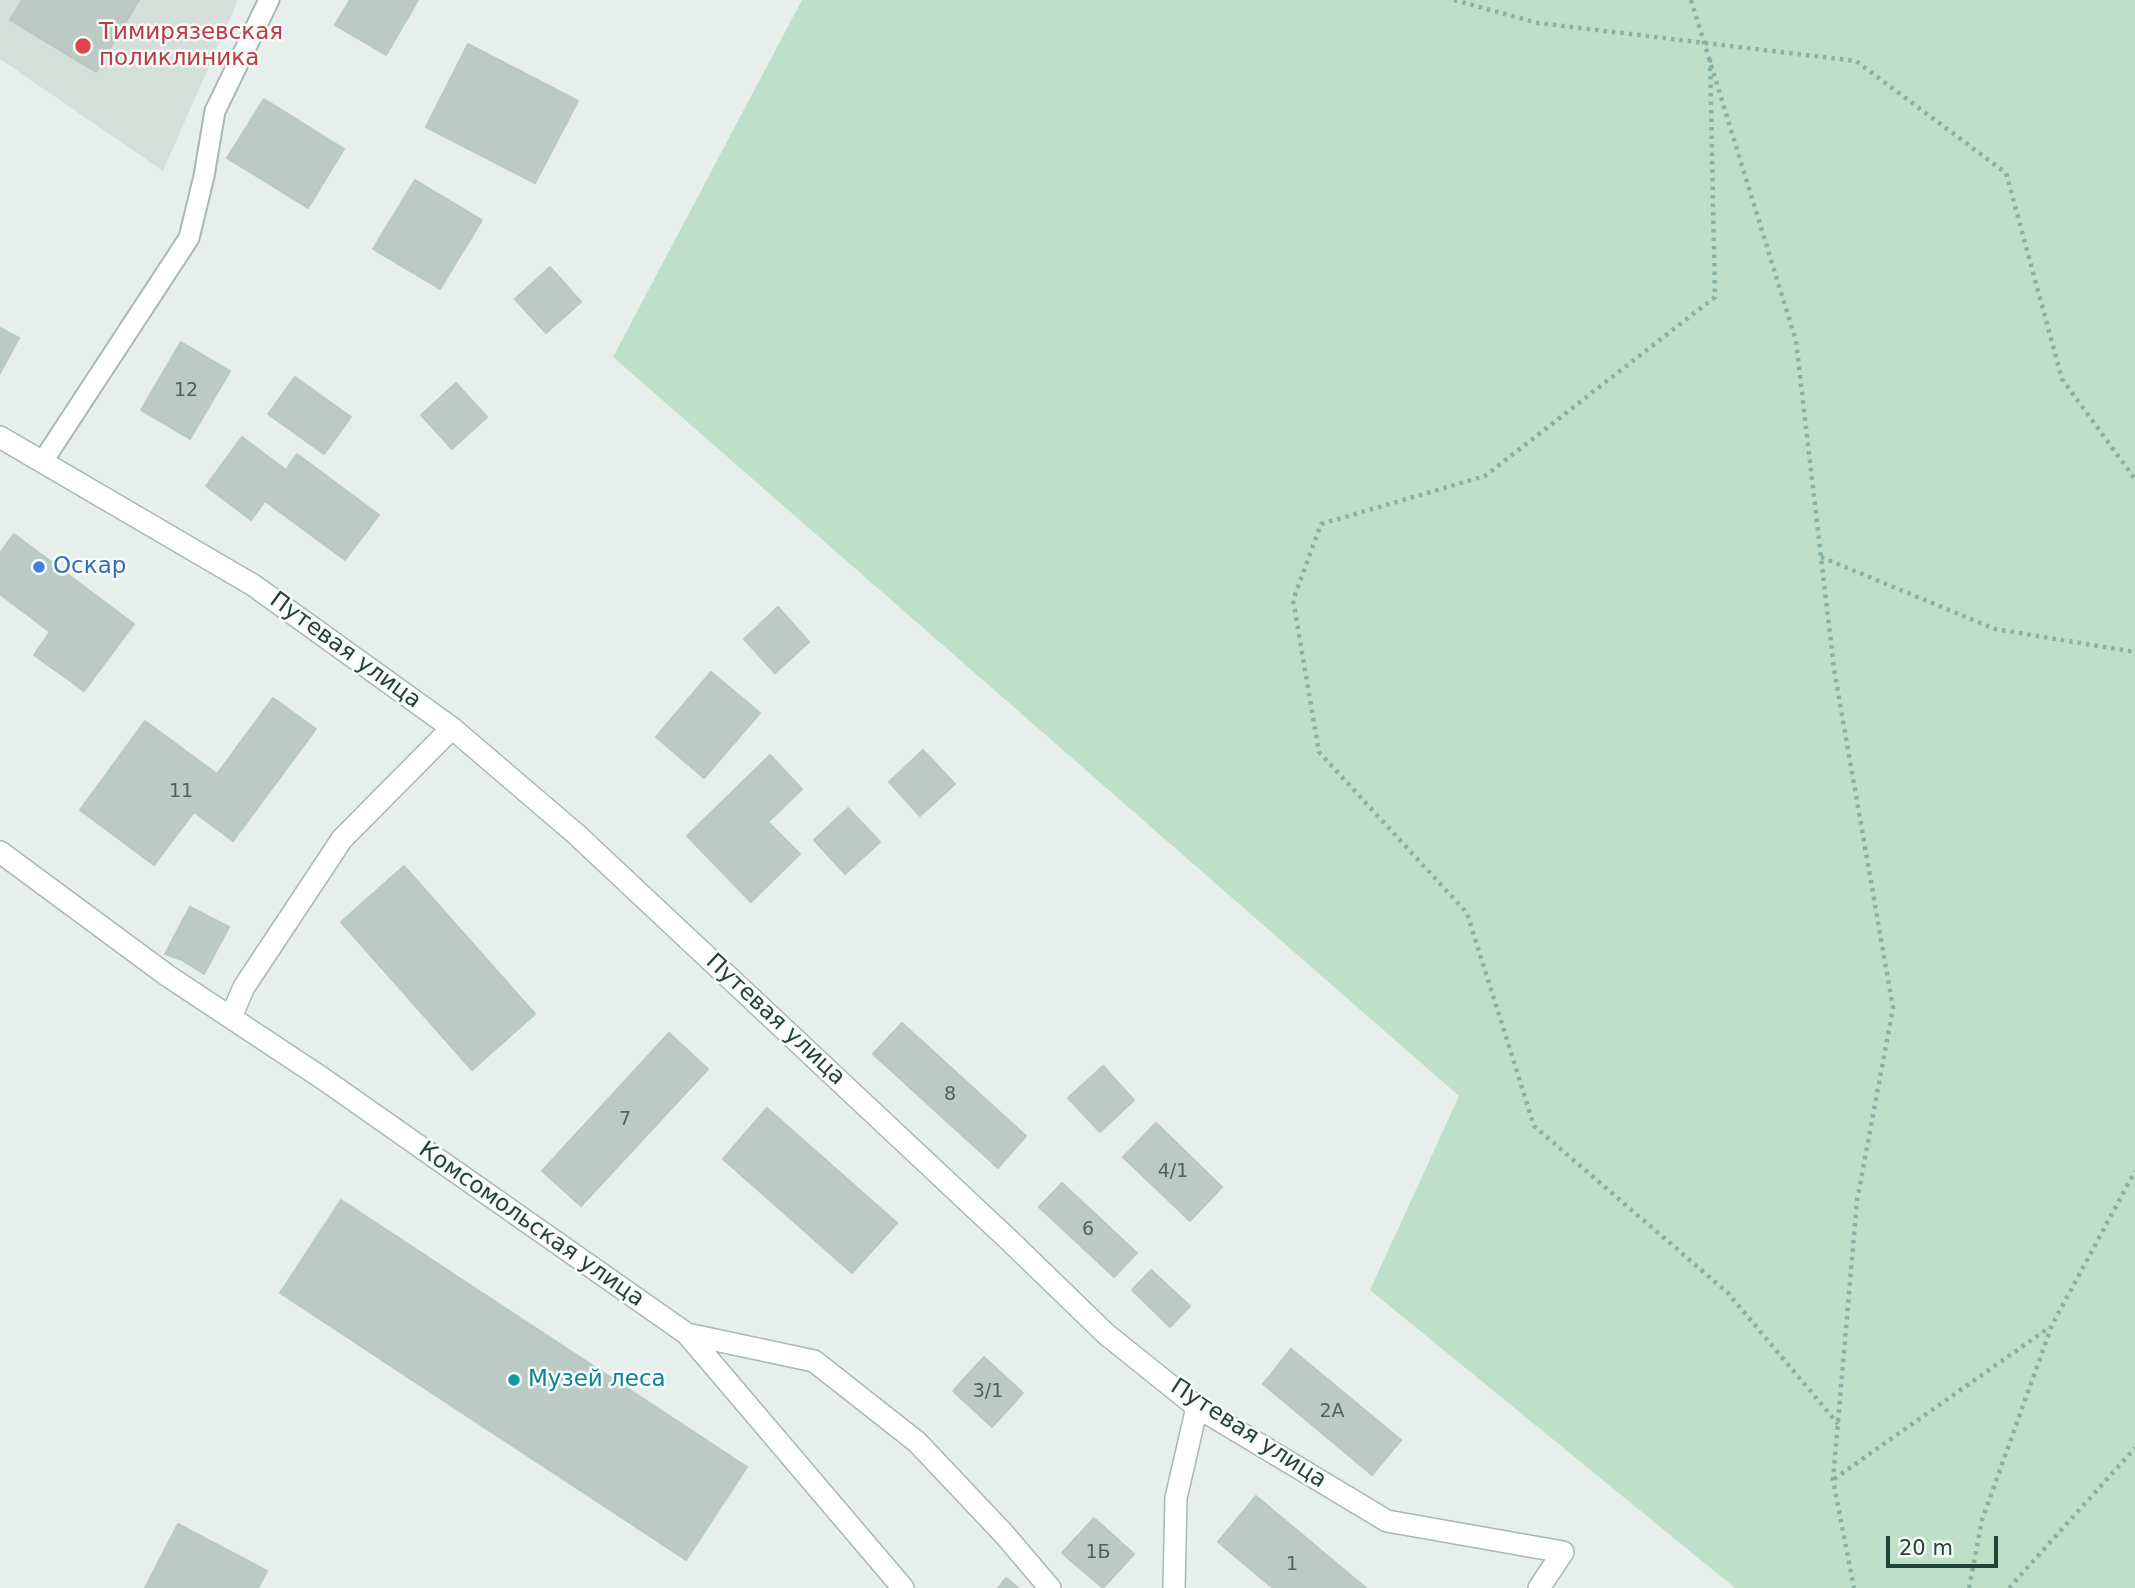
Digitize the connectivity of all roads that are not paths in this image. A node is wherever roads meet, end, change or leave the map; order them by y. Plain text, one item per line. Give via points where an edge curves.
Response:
1 (269, 0) edge
2 (0, 437) edge
3 (43, 461) junction
4 (452, 728) junction
5 (0, 852) edge
6 (231, 1017) junction
7 (687, 1334) junction
8 (1197, 1407) junction
9 (903, 1588) edge
10 (1050, 1588) edge
11 (1174, 1588) edge
12 (1539, 1588) edge

1 - 3 lane via 215,111 189,238
2 - 3 street, Путевая улица
3 - 4 street, Путевая улица via 253,585
4 - 6 street via 342,839 244,987
4 - 8 street, Путевая улица via 576,834 1106,1334
5 - 6 street, Комсомольская улица
6 - 7 street, Комсомольская улица
7 - 9 street
7 - 10 street, Комсомольская улица via 814,1361 917,1442
8 - 11 street via 1176,1498
8 - 12 street, Путевая улица via 1387,1521 1563,1552

